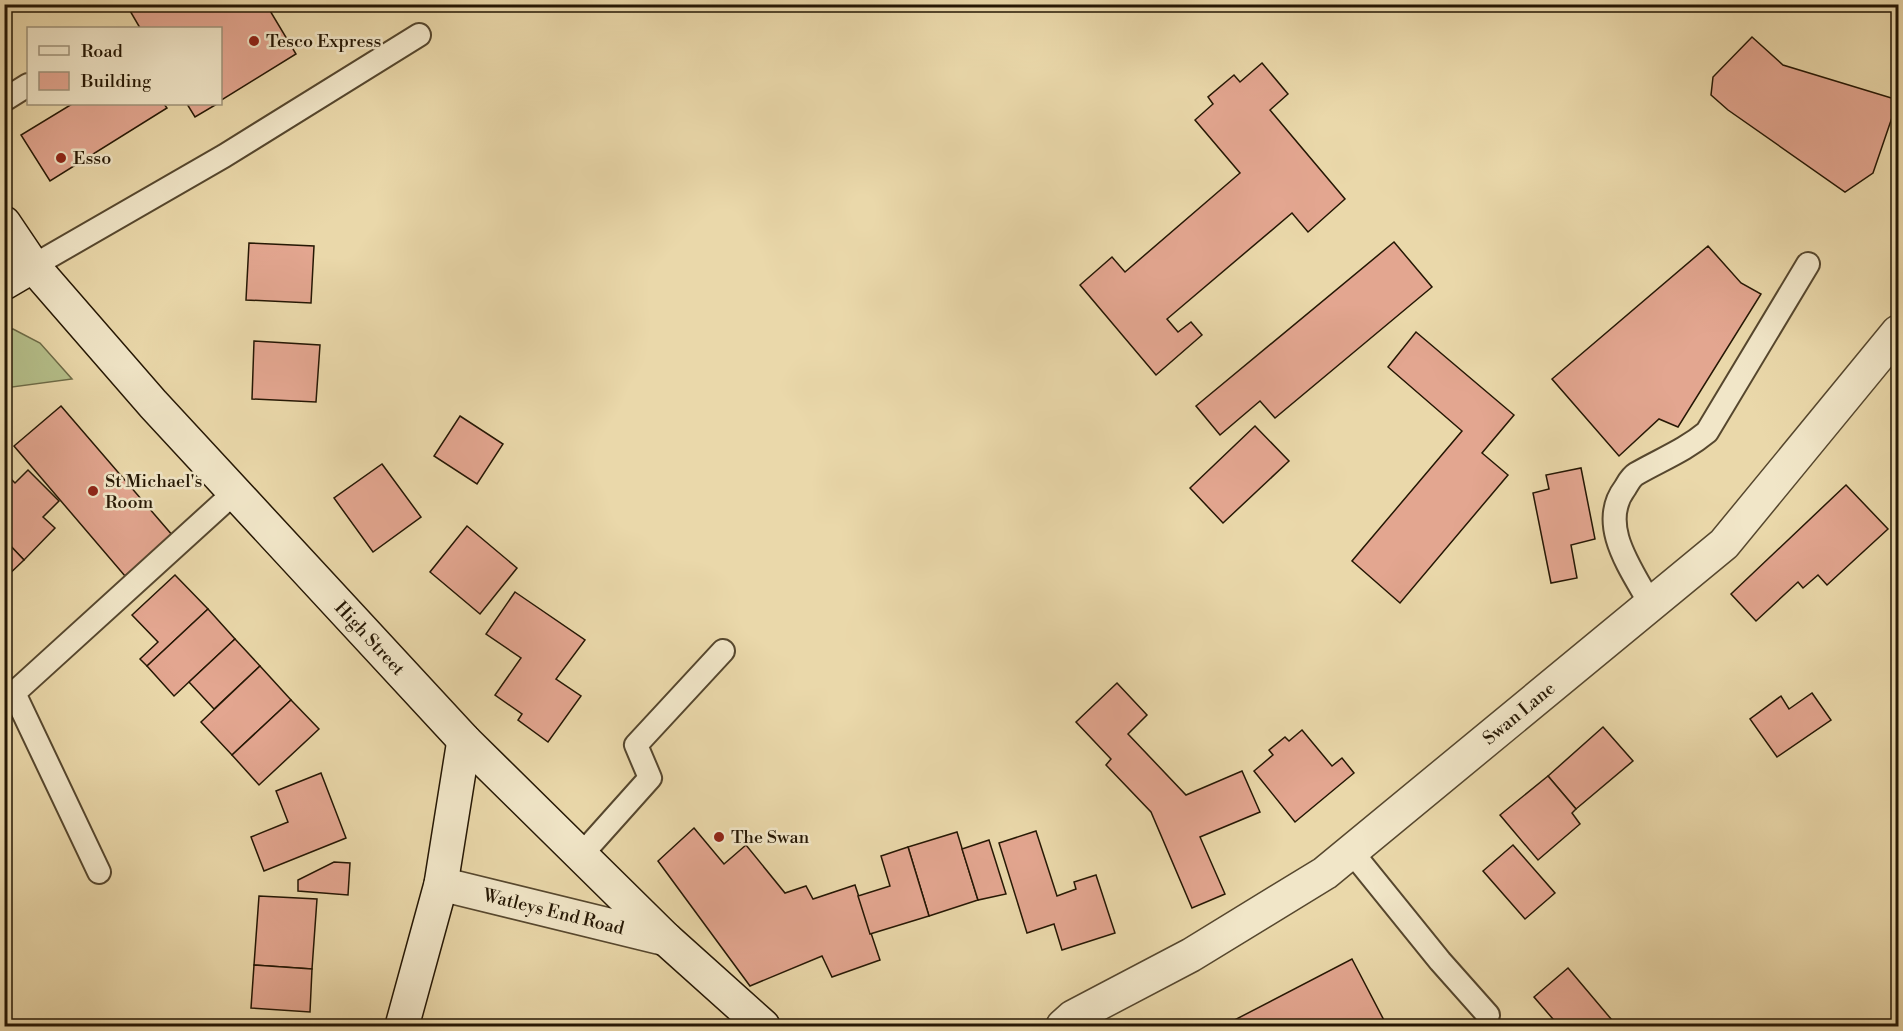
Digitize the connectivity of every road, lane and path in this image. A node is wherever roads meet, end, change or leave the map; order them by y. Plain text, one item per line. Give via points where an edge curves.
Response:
1 (419, 35) dead end
2 (27, 86) edge
3 (4, 100) edge
4 (4, 223) edge
5 (1808, 264) dead end
6 (33, 266) junction
7 (4, 283) edge
8 (1899, 332) edge
9 (235, 492) junction
10 (1650, 605) junction
11 (723, 651) dead end
12 (464, 740) junction
13 (1351, 851) junction
14 (582, 854) junction
15 (99, 872) dead end
16 (441, 884) junction
17 (666, 939) junction
18 (1488, 1015) dead end
19 (1068, 1022) edge
20 (402, 1026) edge
21 (763, 1026) edge
22 (1038, 1026) edge

1 - 6 lane via 224,156
2 - 3 lane
4 - 6 street, High Street
5 - 10 lane via 1707,432 1686,449 1634,476 1615,500 1613,520 1618,543
6 - 7 street
6 - 9 street, High Street
8 - 10 street, Swan Lane via 1724,544
9 - 12 street, High Street
9 - 15 lane via 14,693
10 - 13 street, Swan Lane
11 - 14 lane via 636,746 650,778
12 - 14 street, High Street
12 - 16 street
13 - 18 lane
13 - 19 street, Swan Lane via 1325,873 1191,955
14 - 17 street, High Street
16 - 17 street, Watleys End Road
16 - 20 street
17 - 21 street, High Street
19 - 22 street, Swan Lane

